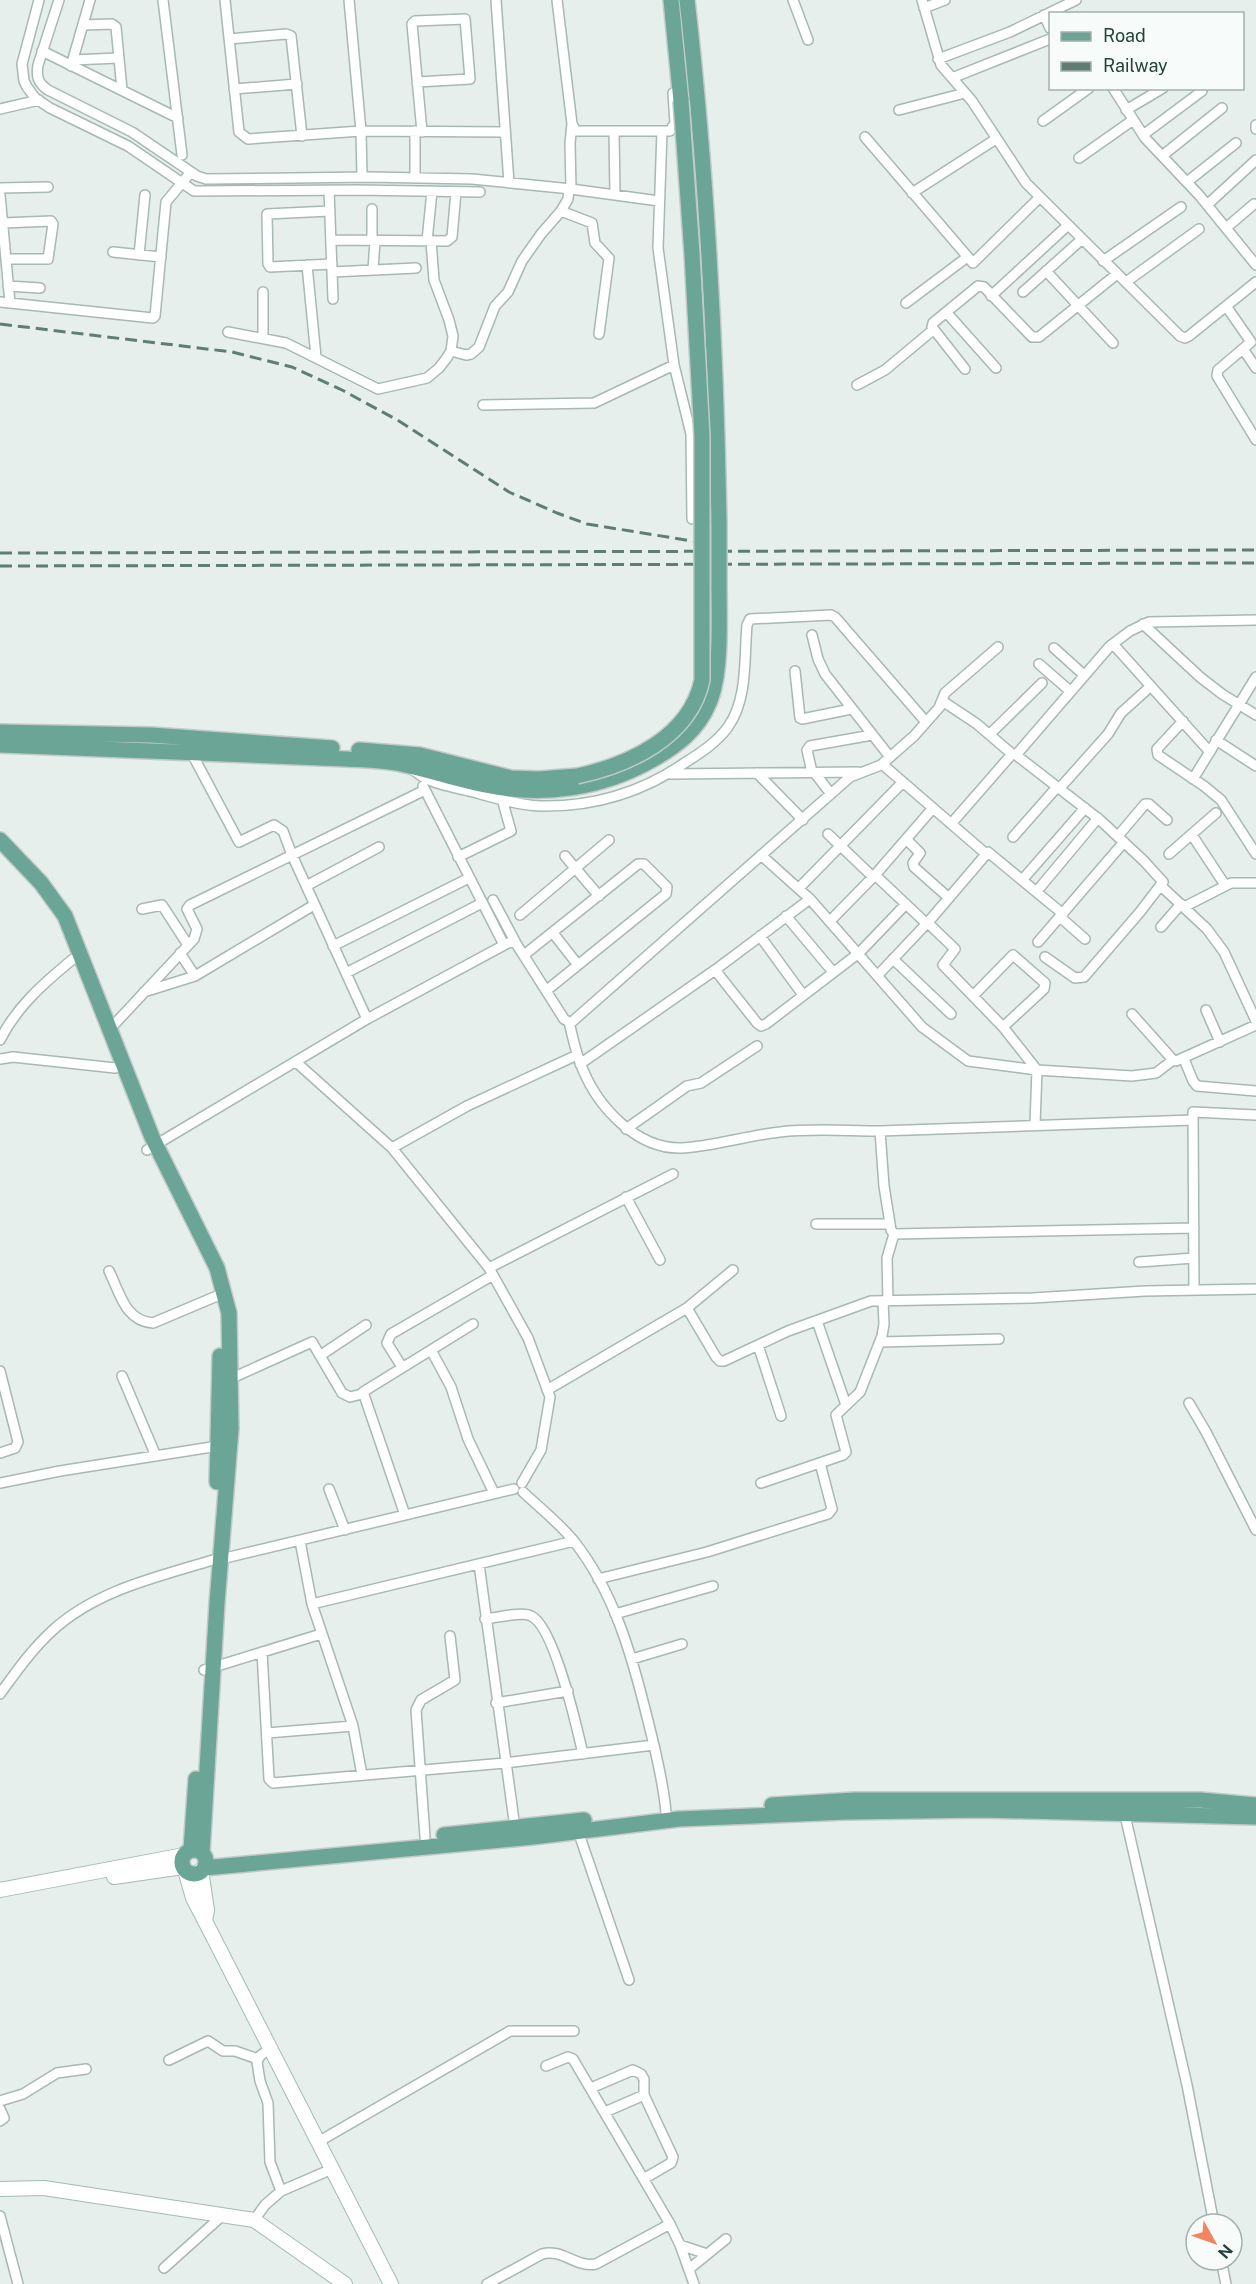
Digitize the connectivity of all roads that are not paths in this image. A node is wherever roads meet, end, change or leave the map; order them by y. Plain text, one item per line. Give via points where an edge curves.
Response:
1 (39, 0) edge
2 (59, 0) edge
3 (90, 0) edge
4 (163, 0) edge
5 (225, 0) edge
6 (348, 0) edge
7 (496, 0) edge
8 (557, 0) edge
9 (671, 0) edge
10 (687, 0) edge
11 (793, 0) edge
12 (945, 0) edge
13 (1076, 0) edge
14 (923, 4) edge
15 (1050, 12) edge
16 (1049, 13) edge
17 (1044, 15) junction
18 (83, 25) junction
19 (1049, 26) edge
20 (229, 39) junction
21 (1049, 39) edge
22 (808, 40) dead end
23 (692, 41) junction
24 (676, 43) junction
25 (42, 51) junction
26 (118, 58) junction
27 (938, 59) junction
28 (72, 63) junction
29 (952, 78) junction
30 (417, 82) junction
31 (297, 84) junction
32 (234, 89) junction
33 (122, 90) junction
34 (1086, 90) edge
35 (1114, 90) edge
36 (1160, 90) edge
37 (1202, 90) dead end
38 (965, 93) junction
39 (39, 100) junction
40 (1222, 108) dead end
41 (0, 109) edge
42 (899, 110) dead end
43 (1126, 110) junction
44 (178, 118) junction
45 (1133, 120) junction
46 (1043, 121) dead end
47 (572, 124) junction
48 (361, 131) junction
49 (662, 131) junction
50 (418, 132) junction
51 (505, 132) junction
52 (614, 132) junction
53 (1143, 135) junction
54 (302, 136) junction
55 (865, 137) dead end
56 (996, 139) junction
57 (1236, 143) dead end
58 (182, 155) dead end
59 (1162, 156) junction
60 (1079, 158) dead end
61 (1256, 160) edge
62 (186, 178) junction
63 (415, 178) junction
64 (367, 182) junction
65 (1187, 182) junction
66 (509, 183) junction
67 (48, 187) dead end
68 (0, 188) edge
69 (329, 190) junction
70 (432, 191) junction
71 (456, 192) junction
72 (480, 192) dead end
73 (569, 192) junction
74 (912, 194) junction
75 (0, 195) edge
76 (145, 195) dead end
77 (615, 195) junction
78 (1039, 198) junction
79 (659, 201) junction
80 (1254, 204) dead end
81 (1207, 205) junction
82 (1181, 207) dead end
83 (372, 209) dead end
84 (330, 211) junction
85 (561, 211) junction
86 (3, 223) junction
87 (1067, 226) junction
88 (1226, 228) junction
89 (1199, 229) dead end
90 (331, 240) junction
91 (373, 240) junction
92 (1081, 240) junction
93 (429, 241) junction
94 (113, 252) dead end
95 (139, 255) junction
96 (161, 257) junction
97 (966, 258) junction
98 (6, 259) junction
99 (1103, 261) junction
100 (307, 265) junction
101 (1256, 265) edge
102 (332, 268) junction
103 (416, 268) dead end
104 (373, 270) junction
105 (1046, 271) junction
106 (1117, 274) junction
107 (1126, 282) junction
108 (1256, 282) edge
109 (8, 286) junction
110 (40, 288) dead end
111 (263, 292) dead end
112 (1023, 292) dead end
113 (992, 296) junction
114 (333, 299) dead end
115 (5, 303) edge
116 (906, 303) dead end
117 (1078, 306) junction
118 (1226, 306) junction
119 (946, 312) junction
120 (933, 330) junction
121 (228, 332) dead end
122 (599, 334) dead end
123 (262, 338) junction
124 (1113, 343) dead end
125 (1243, 350) junction
126 (451, 351) junction
127 (316, 357) junction
128 (674, 365) junction
129 (996, 368) dead end
130 (1256, 368) edge
131 (966, 369) dead end
132 (857, 385) dead end
133 (483, 405) dead end
134 (1256, 440) edge
135 (692, 519) dead end
136 (1256, 620) edge
137 (1143, 624) junction
138 (813, 635) dead end
139 (1113, 644) junction
140 (998, 647) dead end
141 (1054, 648) dead end
142 (1040, 664) dead end
143 (795, 671) dead end
144 (1084, 675) junction
145 (1256, 676) edge
146 (1042, 683) dead end
147 (1150, 686) junction
148 (1070, 691) junction
149 (1238, 704) junction
150 (940, 705) junction
151 (851, 709) junction
152 (1256, 715) edge
153 (926, 722) junction
154 (1183, 722) junction
155 (0, 732) edge
156 (990, 734) junction
157 (872, 735) junction
158 (1216, 740) junction
159 (0, 745) edge
160 (285, 751) junction
161 (1209, 751) junction
162 (191, 753) junction
163 (1014, 754) junction
164 (886, 760) junction
165 (1256, 766) edge
166 (413, 770) junction
167 (813, 772) junction
168 (860, 772) junction
169 (757, 773) junction
170 (668, 774) junction
171 (1193, 779) junction
172 (577, 782) junction
173 (903, 782) junction
174 (1058, 788) junction
175 (425, 790) junction
176 (831, 794) junction
177 (502, 799) junction
178 (933, 808) junction
179 (1085, 808) junction
180 (1216, 813) dead end
181 (1098, 818) junction
182 (803, 820) junction
183 (1167, 820) dead end
184 (951, 824) junction
185 (828, 834) dead end
186 (1192, 835) junction
187 (1013, 837) dead end
188 (1121, 839) junction
189 (0, 840) edge
190 (609, 840) dead end
191 (906, 840) junction
192 (841, 846) junction
193 (379, 847) dead end
194 (0, 854) edge
195 (985, 854) junction
196 (1168, 854) dead end
197 (1256, 854) edge
198 (292, 855) junction
199 (761, 855) junction
200 (458, 856) junction
201 (565, 856) dead end
202 (576, 868) junction
203 (874, 876) junction
204 (469, 878) junction
205 (1023, 879) junction
206 (1256, 883) edge
207 (1225, 885) junction
208 (306, 886) junction
209 (1161, 886) junction
210 (799, 888) junction
211 (1037, 891) junction
212 (599, 896) junction
213 (949, 898) junction
214 (810, 899) junction
215 (493, 900) dead end
216 (482, 903) junction
217 (906, 904) junction
218 (314, 905) junction
219 (1182, 906) junction
220 (142, 909) dead end
221 (520, 915) dead end
222 (786, 916) junction
223 (1061, 916) junction
224 (830, 921) junction
225 (927, 923) junction
226 (1161, 927) dead end
227 (553, 933) junction
228 (760, 936) junction
229 (1085, 939) dead end
230 (1038, 942) dead end
231 (188, 945) junction
232 (504, 945) junction
233 (518, 945) junction
234 (333, 946) junction
235 (859, 953) junction
236 (180, 954) junction
237 (524, 955) junction
238 (1045, 957) dead end
239 (73, 959) junction
240 (893, 959) junction
241 (578, 965) junction
242 (715, 970) junction
243 (833, 972) junction
244 (346, 973) junction
245 (878, 975) junction
246 (195, 976) junction
247 (547, 990) junction
248 (144, 992) junction
249 (803, 996) junction
250 (973, 996) junction
251 (1206, 1010) dead end
252 (951, 1014) dead end
253 (1132, 1014) dead end
254 (367, 1019) junction
255 (569, 1022) junction
256 (1256, 1023) edge
257 (1003, 1027) junction
258 (110, 1029) junction
259 (0, 1040) edge
260 (1220, 1042) junction
261 (757, 1046) dead end
262 (0, 1059) edge
263 (1184, 1059) junction
264 (579, 1060) junction
265 (1173, 1060) junction
266 (296, 1062) junction
267 (116, 1068) junction
268 (1037, 1070) junction
269 (1256, 1091) edge
270 (1256, 1115) edge
271 (1193, 1120) junction
272 (1035, 1124) junction
273 (626, 1129) junction
274 (880, 1131) junction
275 (152, 1148) junction
276 (392, 1148) junction
277 (674, 1174) dead end
278 (626, 1197) junction
279 (816, 1224) dead end
280 (890, 1224) junction
281 (1194, 1228) junction
282 (894, 1234) junction
283 (1194, 1258) junction
284 (660, 1260) dead end
285 (1139, 1262) dead end
286 (733, 1270) dead end
287 (109, 1271) dead end
288 (491, 1271) junction
289 (1256, 1289) edge
290 (1194, 1290) junction
291 (217, 1296) junction
292 (886, 1301) junction
293 (687, 1308) junction
294 (817, 1320) junction
295 (473, 1324) dead end
296 (366, 1325) dead end
297 (999, 1339) dead end
298 (880, 1342) junction
299 (758, 1345) junction
300 (431, 1350) junction
301 (321, 1354) junction
302 (402, 1367) junction
303 (0, 1371) edge
304 (122, 1376) dead end
305 (230, 1379) junction
306 (547, 1390) junction
307 (362, 1394) junction
308 (1189, 1404) dead end
309 (846, 1405) junction
310 (781, 1416) dead end
311 (218, 1446) junction
312 (0, 1453) edge
313 (156, 1456) junction
314 (820, 1463) junction
315 (0, 1483) edge
316 (761, 1483) dead end
317 (520, 1488) junction
318 (329, 1489) dead end
319 (494, 1493) junction
320 (405, 1515) junction
321 (345, 1530) junction
322 (1256, 1530) edge
323 (300, 1541) junction
324 (574, 1541) junction
325 (217, 1560) junction
326 (479, 1564) junction
327 (598, 1579) junction
328 (713, 1586) dead end
329 (312, 1604) junction
330 (615, 1614) junction
331 (485, 1619) junction
332 (321, 1634) junction
333 (450, 1636) dead end
334 (682, 1644) dead end
335 (262, 1652) junction
336 (632, 1659) junction
337 (209, 1669) junction
338 (568, 1691) junction
339 (0, 1694) edge
340 (496, 1703) junction
341 (353, 1726) junction
342 (267, 1733) junction
343 (654, 1745) junction
344 (583, 1754) junction
345 (505, 1763) junction
346 (419, 1770) junction
347 (362, 1774) junction
348 (1256, 1805) edge
349 (1123, 1806) junction
350 (666, 1812) junction
351 (1256, 1817) edge
352 (514, 1828) junction
353 (578, 1831) junction
354 (425, 1837) junction
355 (194, 1862) junction
356 (0, 1890) edge
357 (0, 1898) edge
358 (629, 1980) dead end
359 (574, 2031) dead end
360 (270, 2048) junction
361 (258, 2059) junction
362 (169, 2060) dead end
363 (546, 2066) dead end
364 (86, 2069) dead end
365 (591, 2088) junction
366 (644, 2095) junction
367 (0, 2101) edge
368 (0, 2109) edge
369 (605, 2112) junction
370 (0, 2121) edge
371 (318, 2142) junction
372 (332, 2169) junction
373 (645, 2178) junction
374 (0, 2189) edge
375 (281, 2191) junction
376 (1212, 2212) edge
377 (224, 2215) junction
378 (0, 2216) edge
379 (254, 2220) junction
380 (670, 2224) junction
381 (726, 2239) dead end
382 (680, 2245) junction
383 (707, 2254) junction
384 (164, 2268) dead end
385 (689, 2269) junction
386 (18, 2284) edge
387 (345, 2284) edge
388 (391, 2284) edge
389 (487, 2284) edge
390 (694, 2284) edge

1 - 39 street via 22,64 27,87
2 - 25 street
3 - 18 street
4 - 44 street
5 - 20 street
6 - 48 street
7 - 51 street
8 - 47 street
9 - 24 main road
10 - 23 main road
11 - 22 street
12 - 14 street
13 - 15 street
14 - 27 street
16 - 17 street
17 - 19 street
17 - 27 street
18 - 26 street via 114,25
18 - 28 street
20 - 31 street via 291,36
20 - 32 street
21 - 29 street
23 - 24 street
23 - 172 main road, bridge via 716,381 719,638 714,688 701,719 673,748 633,771
24 - 49 street via 671,70 675,126
24 - 172 main road, bridge via 702,437 702,680 682,720 662,740
25 - 28 street
25 - 62 street via 37,73 44,87 139,136
26 - 28 street
26 - 33 street
27 - 29 street
28 - 33 street
29 - 38 street
30 - 30 street via 413,22 465,19 470,79
30 - 50 street
31 - 32 street
31 - 54 street
32 - 54 street via 239,132 243,137
33 - 44 street
34 - 46 street
35 - 43 street
36 - 43 street
37 - 53 street
38 - 42 street
38 - 56 street
39 - 41 street
39 - 62 street
40 - 59 street
43 - 45 street
44 - 58 street
45 - 53 street
45 - 60 street
47 - 52 street via 576,131
47 - 73 street
48 - 50 street
48 - 54 street
48 - 64 street
49 - 52 street
49 - 79 street
50 - 51 street
50 - 63 street
51 - 66 street
52 - 77 street
53 - 59 street
55 - 74 street
56 - 74 street
56 - 78 street
57 - 65 street
59 - 65 street
61 - 81 street
62 - 64 street
62 - 69 street via 194,191 200,192
62 - 96 street via 166,202
63 - 64 street
63 - 66 street
64 - 69 street
64 - 70 street
65 - 81 street
66 - 73 street
67 - 68 street
69 - 84 street
70 - 71 street
70 - 93 street
71 - 72 street
71 - 93 street via 452,237 447,241
73 - 77 street
73 - 85 street
74 - 97 street
75 - 86 street
76 - 95 street
77 - 79 street
78 - 87 street
78 - 97 street via 975,262
79 - 128 street via 658,248
80 - 88 street
81 - 88 street
82 - 99 street
83 - 91 street
84 - 90 street
84 - 100 street via 270,212 266,216 268,266
85 - 122 street via 592,223 595,243 609,258
85 - 126 street via 522,261 508,292 492,311 479,347 466,355
86 - 98 street
86 - 98 street via 53,224 48,259
87 - 92 street
87 - 113 street
88 - 101 street
89 - 107 street
90 - 91 street
90 - 102 street
91 - 93 street
91 - 104 street
92 - 99 street
92 - 105 street
93 - 126 street via 434,280 453,336
94 - 95 street
95 - 96 street
96 - 115 street via 155,316 150,320
97 - 116 street
98 - 109 street
99 - 106 street
100 - 102 street
100 - 127 street
102 - 104 street
102 - 114 street
103 - 104 street
105 - 112 street
105 - 117 street
106 - 107 street
106 - 117 street
107 - 118 street via 1185,338
108 - 118 street
109 - 110 street
109 - 115 street
111 - 123 street
113 - 117 street via 1032,338
113 - 119 street via 978,286
117 - 124 street
118 - 125 street via 1250,339
119 - 120 street via 933,323
119 - 129 street
120 - 131 street
120 - 132 street via 885,370
121 - 123 street
123 - 127 street via 286,343
125 - 130 street
125 - 134 street via 1218,370 1217,376
126 - 127 street via 427,378 384,389 374,388
128 - 133 street via 594,403
128 - 135 street via 691,434
136 - 137 street
137 - 139 street
137 - 149 street via 1200,677
138 - 151 street via 820,667
139 - 144 street
139 - 147 street
140 - 150 street via 945,693
141 - 144 street
142 - 148 street
143 - 151 street via 800,718
144 - 148 street
145 - 149 street
146 - 156 street
147 - 154 street
147 - 174 street via 1121,713 1108,734
148 - 163 street
149 - 152 street
149 - 158 street
150 - 153 street
150 - 156 street via 946,703
151 - 157 street
153 - 164 street
153 - 170 street via 835,616 750,620 735,716 708,748
154 - 161 street
154 - 171 street via 1156,752
155 - 160 main road via 150,735
156 - 163 street
157 - 164 street
157 - 167 street via 810,746 807,750
158 - 161 street
158 - 165 street
159 - 162 main road
160 - 162 main road
160 - 166 main road
160 - 172 main road via 401,753 511,778
161 - 171 street
162 - 198 street via 239,842 274,825 283,831
163 - 174 street
163 - 184 street
164 - 168 street
164 - 173 street
166 - 172 main road via 531,791
166 - 175 street
166 - 177 street via 426,780
167 - 168 street
167 - 169 street
167 - 176 street
168 - 176 street
169 - 170 street
169 - 182 street
170 - 177 street via 634,791 592,802 540,806
171 - 197 street via 1221,800
173 - 178 street
173 - 192 street
174 - 179 street
174 - 187 street
175 - 198 street
175 - 200 street
176 - 182 street
177 - 200 street via 512,831
178 - 184 street
178 - 191 street
179 - 181 street
179 - 205 street
180 - 186 street
181 - 188 street
181 - 211 street
182 - 199 street
183 - 188 street via 1147,803
184 - 195 street
185 - 192 street
186 - 196 street
186 - 207 street
188 - 209 street via 1161,880
188 - 223 street
189 - 258 main road via 42,883 65,916
190 - 202 street
191 - 203 street
191 - 213 street via 920,853 914,867
192 - 203 street
192 - 210 street
193 - 208 street
194 - 239 main road via 53,913
195 - 205 street via 990,853
195 - 213 street
198 - 208 street
198 - 231 street via 190,905 187,909 197,929
199 - 210 street
199 - 255 street
200 - 204 street
201 - 202 street
202 - 212 street
202 - 221 street
203 - 217 street
203 - 224 street
204 - 216 street
204 - 234 street
205 - 211 street
206 - 207 street
207 - 219 street
208 - 218 street
209 - 219 street
209 - 238 street via 1084,977 1075,978
210 - 214 street
211 - 223 street
212 - 227 street
212 - 241 street via 641,864 668,890
213 - 225 street
214 - 222 street
214 - 224 street
215 - 233 street
216 - 232 street
216 - 244 street
217 - 225 street
217 - 235 street
218 - 234 street
218 - 246 street
219 - 226 street
219 - 256 street via 1207,928 1232,964
220 - 231 street via 162,905
222 - 228 street
222 - 243 street
223 - 229 street
223 - 230 street
224 - 235 street
225 - 240 street
225 - 250 street via 955,949 943,965
227 - 237 street
227 - 241 street
228 - 242 street
228 - 249 street
231 - 236 street
232 - 233 street
232 - 254 street
233 - 237 street
234 - 244 street
235 - 243 street
235 - 245 street
236 - 246 street
236 - 248 street
237 - 247 street
239 - 259 street via 24,1002
239 - 267 main road
240 - 245 street
240 - 252 street
241 - 247 street
242 - 249 street via 761,1026
242 - 264 street
243 - 249 street
244 - 254 street
245 - 268 street via 922,1027 968,1061
246 - 248 street
247 - 255 street
248 - 258 street
250 - 257 street
250 - 257 street via 1013,955 1045,983 1044,989
251 - 260 street
253 - 265 street
254 - 266 street
255 - 264 street
256 - 260 street
257 - 268 street
258 - 275 main road
260 - 263 street
261 - 273 street via 701,1083 687,1086
262 - 267 street
263 - 265 street
263 - 269 street via 1197,1086
264 - 273 street via 591,1087
264 - 276 street via 467,1106
265 - 268 street via 1156,1073 1132,1076
266 - 275 street
266 - 276 street
267 - 275 main road
268 - 272 street
270 - 271 street via 1193,1112
271 - 272 street
271 - 281 street
272 - 274 street
273 - 274 street via 653,1143 680,1148 781,1131
274 - 280 street
275 - 291 main road
275 - 305 main road via 217,1268 229,1313
276 - 288 street
277 - 278 street
278 - 284 street
278 - 288 street
279 - 280 street
280 - 282 street
281 - 282 street
281 - 283 street
282 - 292 street via 888,1258
283 - 285 street
283 - 290 street
286 - 293 street
287 - 291 street via 129,1312 143,1322 153,1323
288 - 302 street via 391,1334 387,1343
288 - 306 street via 528,1338
289 - 290 street
290 - 292 street
291 - 311 main road via 221,1320
292 - 294 street via 865,1303
292 - 298 street
293 - 299 street via 720,1361
293 - 306 street
294 - 299 street
294 - 309 street
295 - 300 street
296 - 301 street
297 - 298 street
298 - 309 street via 860,1392
299 - 310 street
300 - 302 street
300 - 319 street via 451,1387 468,1439
301 - 305 street via 309,1342
301 - 307 street via 342,1393 350,1397
302 - 307 street via 364,1389
303 - 312 street via 18,1442 15,1448
304 - 313 street
305 - 325 main road via 231,1429
306 - 317 street via 550,1397 541,1450
307 - 320 street
308 - 322 street
309 - 314 street via 836,1419 846,1452
311 - 313 street
311 - 325 main road
313 - 315 street
314 - 316 street
314 - 327 street via 832,1509 828,1514 707,1552
317 - 319 street
317 - 324 street
318 - 321 street
319 - 320 street
320 - 321 street
321 - 323 street
323 - 325 street
323 - 329 street
324 - 326 street
324 - 327 street
325 - 337 main road
325 - 339 street via 130,1584 96,1600 54,1629 26,1658
326 - 329 street
326 - 331 street
327 - 330 street
328 - 330 street
329 - 332 street
330 - 336 street
331 - 338 street via 526,1614 537,1620
331 - 340 street
332 - 335 street
332 - 341 street
333 - 346 street via 455,1680 421,1700 416,1710
334 - 336 street
335 - 337 street
335 - 342 street
336 - 343 street
337 - 355 main road
338 - 340 street
338 - 344 street
340 - 345 street
341 - 342 street
341 - 347 street
342 - 347 street via 269,1779 273,1783
343 - 344 street
343 - 350 street
344 - 345 street
345 - 346 street
345 - 352 street
346 - 347 street
346 - 354 street
348 - 349 main road via 1200,1800
349 - 350 main road via 855,1800
349 - 351 main road
349 - 353 main road via 679,1819
349 - 376 street
350 - 352 main road
352 - 354 main road
353 - 355 main road
353 - 358 street
354 - 355 main road
355 - 356 street
355 - 357 street
355 - 360 street via 207,1910 205,1921
359 - 371 street via 510,2031
360 - 361 street
360 - 371 street
361 - 362 street via 223,2051 207,2041
361 - 375 street via 268,2103 270,2162
363 - 365 street via 571,2057
364 - 367 street via 57,2073 23,2094
365 - 366 street via 633,2070 644,2079
365 - 369 street
366 - 369 street
366 - 373 street via 673,2157 671,2163
368 - 370 street via 4,2118
369 - 373 street
371 - 372 street
372 - 375 street
372 - 388 street
373 - 380 street
374 - 377 street via 44,2188
375 - 379 street
377 - 379 street
377 - 384 street
378 - 386 street
379 - 387 street
380 - 382 street
380 - 389 street via 596,2264 550,2252
381 - 383 street
382 - 383 street
382 - 385 street
383 - 385 street
385 - 390 street

